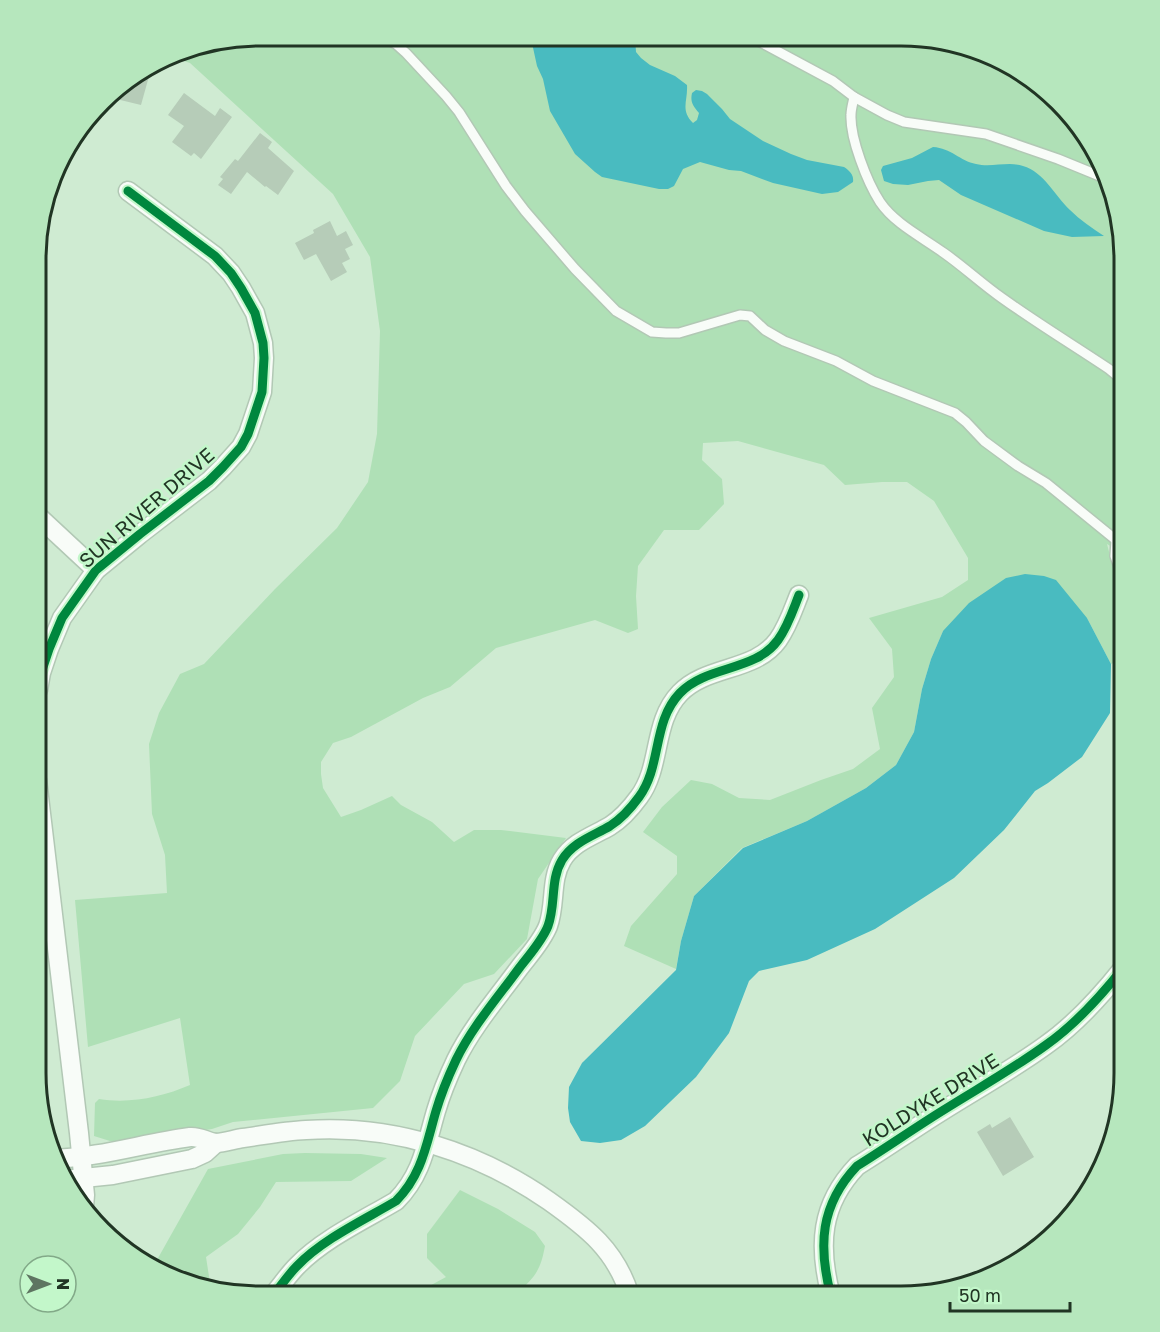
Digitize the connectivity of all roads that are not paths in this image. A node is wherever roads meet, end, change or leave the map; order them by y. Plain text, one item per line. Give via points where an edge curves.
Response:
1 (770, 46) edge
2 (399, 47) edge
3 (854, 97) junction
4 (1095, 174) edge
5 (128, 190) dead end
6 (1113, 372) edge
7 (46, 524) edge
8 (1113, 536) edge
9 (96, 570) junction
10 (799, 595) dead end
11 (46, 657) edge
12 (47, 928) edge
13 (1114, 980) edge
14 (428, 1143) junction
15 (67, 1162) edge
16 (82, 1167) junction
17 (73, 1174) edge
18 (85, 1195) edge
19 (626, 1285) edge
20 (829, 1285) edge
21 (281, 1286) edge

1 - 3 lane
2 - 8 lane via 459,112 525,211 616,311 652,332 666,333 750,316 784,341 955,413 984,441
3 - 4 lane via 904,122 986,134
3 - 6 lane via 851,114 855,141 871,186 892,216 999,296
5 - 9 street, SUN RIVER DRIVE via 215,256 231,273 257,321 264,350 264,375 248,434 224,467
7 - 9 street
9 - 11 street, SUN RIVER DRIVE via 62,618
10 - 14 street via 787,625 763,655 706,676 681,692 666,712 651,773 640,796 621,817 586,838 563,858 548,926 464,1045 444,1089
12 - 16 street
13 - 20 street, KOLDYKE DRIVE via 1048,1044 857,1166 829,1208 823,1242
14 - 16 street via 377,1133 322,1129 216,1143 192,1159 112,1175
14 - 19 street via 493,1167 553,1204 610,1253
14 - 21 street via 412,1183 396,1201 314,1251
15 - 16 street
16 - 17 street
16 - 18 street

